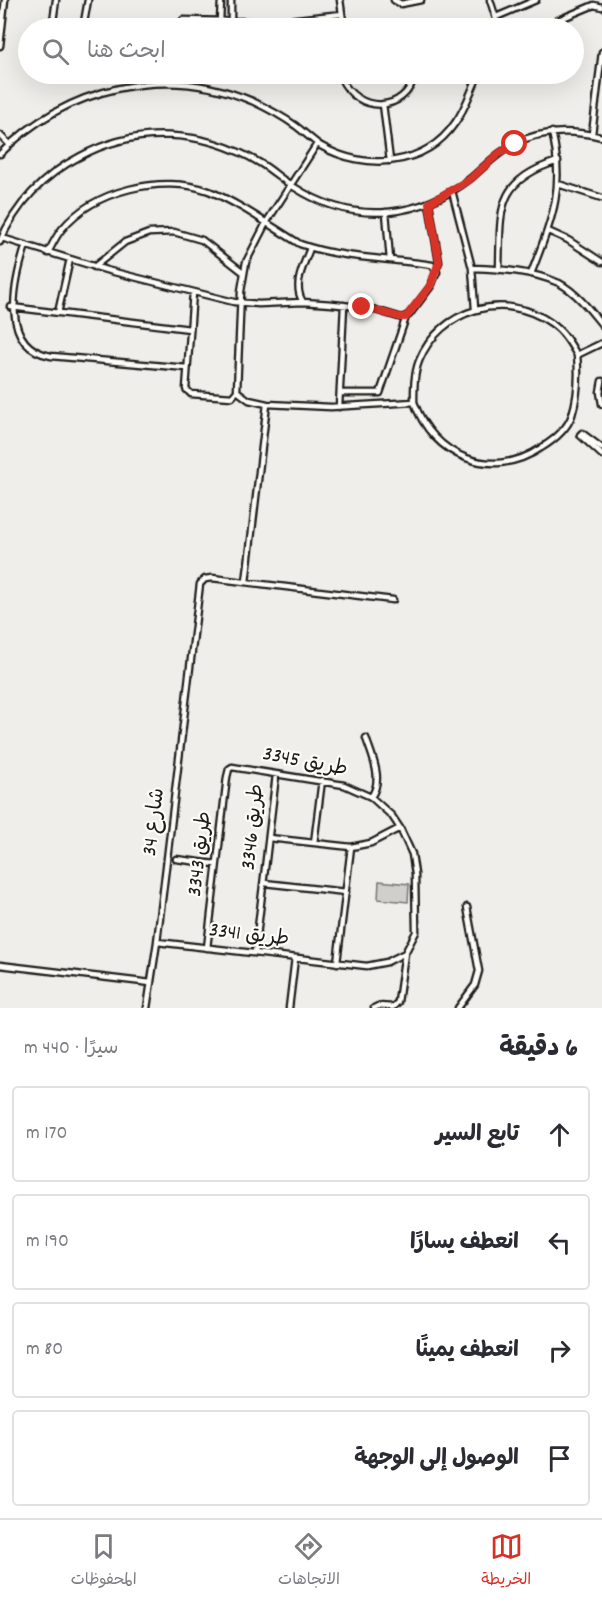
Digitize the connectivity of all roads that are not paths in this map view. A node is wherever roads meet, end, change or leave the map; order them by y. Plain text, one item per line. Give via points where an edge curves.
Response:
1 (5, 0) edge
2 (56, 0) edge
3 (87, 0) edge
4 (221, 0) edge
5 (231, 0) edge
6 (340, 0) edge
7 (394, 0) edge
8 (421, 0) edge
9 (490, 0) edge
10 (536, 0) edge
11 (602, 7) edge
12 (342, 14) junction
13 (496, 17) joint
14 (53, 18) edge
15 (84, 18) edge
16 (225, 18) edge
17 (227, 18) edge
18 (306, 18) edge
19 (343, 18) edge
20 (563, 18) edge
21 (0, 38) edge
22 (0, 46) edge
23 (602, 52) edge
24 (156, 84) edge
25 (178, 84) edge
26 (344, 84) edge
27 (411, 84) edge
28 (475, 84) edge
29 (383, 104) junction
30 (552, 132) junction
31 (0, 135) edge
32 (592, 135) junction
33 (602, 137) edge
34 (9, 144) junction
35 (317, 144) junction
36 (0, 154) edge
37 (390, 161) junction
38 (558, 161) junction
39 (558, 184) junction
40 (290, 185) junction
41 (452, 191) junction
42 (602, 198) edge
43 (429, 203) junction
44 (386, 212) junction
45 (266, 223) junction
46 (548, 231) junction
47 (1, 240) edge
48 (26, 245) junction
49 (310, 248) junction
50 (48, 253) junction
51 (70, 260) junction
52 (390, 261) junction
53 (602, 262) edge
54 (94, 267) junction
55 (472, 268) junction
56 (436, 269) junction
57 (499, 270) junction
58 (243, 272) junction
59 (531, 274) junction
60 (193, 292) junction
61 (303, 302) junction
62 (240, 303) junction
63 (344, 305) junction
64 (11, 307) junction
65 (475, 309) junction
66 (58, 313) junction
67 (406, 317) junction
68 (602, 325) edge
69 (190, 329) junction
70 (602, 343) edge
71 (577, 355) junction
72 (187, 368) junction
73 (602, 381) edge
74 (237, 391) junction
75 (341, 393) junction
76 (414, 402) junction
77 (267, 404) junction
78 (602, 404) edge
79 (339, 407) junction
80 (602, 448) edge
81 (602, 456) edge
82 (246, 582) junction
83 (393, 600) dead end
84 (366, 738) dead end
85 (232, 767) joint
86 (276, 775) junction
87 (322, 780) junction
88 (371, 797) junction
89 (400, 828) junction
90 (269, 838) junction
91 (314, 843) junction
92 (351, 847) junction
93 (176, 859) dead end
94 (215, 864) junction
95 (264, 883) junction
96 (346, 892) junction
97 (467, 907) dead end
98 (158, 942) junction
99 (207, 948) junction
100 (405, 952) junction
101 (255, 953) junction
102 (295, 958) junction
103 (337, 963) junction
104 (0, 965) edge
105 (151, 983) junction
106 (147, 1008) edge
107 (289, 1008) edge
108 (374, 1008) edge
109 (459, 1008) edge

1 - 21 street
2 - 14 street
3 - 15 street
4 - 16 street
5 - 17 street
6 - 12 street
7 - 8 street via 401,4
9 - 13 street
10 - 13 street
11 - 20 street via 594,5
12 - 18 street
12 - 19 street
21 - 22 street
23 - 32 street
24 - 34 street via 129,86 82,98 29,127
25 - 35 street via 252,101 297,127
26 - 29 street via 357,99
27 - 29 street via 399,99
28 - 37 street via 447,133 425,151
29 - 37 street
30 - 32 street
30 - 38 street
30 - 41 street via 533,136 498,154
31 - 34 street
32 - 33 street
34 - 36 street
35 - 37 street via 352,159
35 - 40 street
38 - 39 street
38 - 57 street via 530,171 507,193 502,206
39 - 42 street
39 - 46 street
40 - 44 street via 336,207
40 - 45 street
40 - 47 street via 259,163 219,144 180,135 134,137 90,151 56,171 24,202
41 - 43 street
41 - 55 street
43 - 44 street
43 - 56 street via 439,262
44 - 52 street
45 - 49 street
45 - 50 street via 197,188 171,184 130,188 90,206 62,229
45 - 58 street
46 - 53 street
46 - 59 street
47 - 48 street
48 - 50 street
48 - 64 street via 14,281
49 - 52 street
49 - 61 street via 298,284
50 - 51 street
51 - 54 street
51 - 66 street
52 - 56 street
54 - 58 street via 125,242 149,233 174,232 202,240
54 - 60 street
55 - 57 street
55 - 65 street
56 - 67 street via 430,286
57 - 59 street
58 - 62 street
59 - 68 street via 560,284 583,302
60 - 62 street
60 - 69 street
61 - 62 street
61 - 63 street
62 - 74 street
63 - 67 street
63 - 75 street
64 - 66 street
64 - 72 street via 16,336 24,347 37,353
65 - 71 street via 506,306 535,313 567,338
65 - 76 street via 457,317 428,344 418,363
66 - 69 street
67 - 75 street via 380,393
69 - 72 street
70 - 71 street
71 - 76 street via 577,393 572,416 556,439 516,462 486,464 453,452 436,438
72 - 74 street via 185,387 189,393 231,397
73 - 78 street
74 - 77 street via 249,400
75 - 79 street
76 - 79 street
77 - 79 street
77 - 82 street
80 - 81 street via 580,433
82 - 83 street
82 - 98 street, شارع 34 via 209,578 199,588
84 - 88 street, طريق 3345 via 378,778
85 - 86 street, طريق 3345
85 - 94 street, طريق 3343 via 227,777
86 - 87 street, طريق 3345
86 - 90 street, طريق 3346
87 - 88 street, طريق 3345
87 - 91 street
88 - 89 street, طريق 3345
89 - 92 street via 372,843
89 - 100 street, طريق 3345 via 412,854 415,874 416,932
90 - 91 street
90 - 95 street, طريق 3346
91 - 92 street
92 - 96 street
93 - 94 street
94 - 99 street, طريق 3343
95 - 96 street, طريق 3346
95 - 101 street, طريق 3346
96 - 103 street
97 - 109 street via 479,971 475,985
98 - 99 street, طريق 3341
98 - 105 street, شارع 34
99 - 101 street, طريق 3341
100 - 103 street, طريق 3341 via 378,965
100 - 108 street, طريق 3345 via 398,1004
101 - 102 street, طريق 3341
102 - 103 street, طريق 3341
102 - 107 street
104 - 105 street
105 - 106 street, شارع 34

